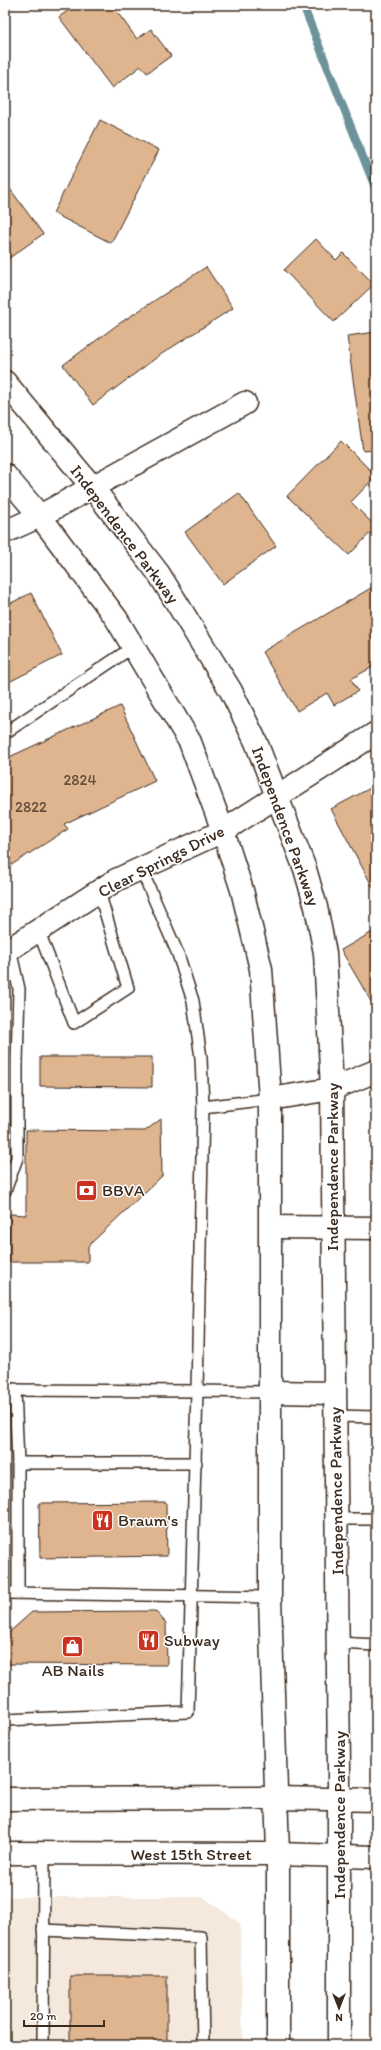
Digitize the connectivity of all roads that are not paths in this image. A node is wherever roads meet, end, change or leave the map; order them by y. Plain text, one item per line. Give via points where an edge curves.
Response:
1 (5, 382) edge
2 (245, 402) dead end
3 (5, 475) edge
4 (93, 488) junction
5 (40, 516) junction
6 (5, 532) edge
7 (133, 647) junction
8 (5, 733) edge
9 (376, 733) edge
10 (277, 796) junction
11 (223, 831) junction
12 (141, 868) junction
13 (99, 892) junction
14 (39, 932) junction
15 (8, 951) edge
16 (376, 1071) edge
17 (332, 1089) junction
18 (270, 1099) junction
19 (203, 1107) junction
20 (5, 1191) edge
21 (271, 1226) junction
22 (376, 1228) edge
23 (332, 1229) junction
24 (10, 1390) edge
25 (197, 1391) junction
26 (269, 1392) junction
27 (334, 1393) junction
28 (335, 1416) junction
29 (376, 1416) edge
30 (18, 1463) junction
31 (196, 1463) junction
32 (336, 1519) junction
33 (376, 1519) edge
34 (5, 1593) edge
35 (18, 1593) junction
36 (193, 1596) junction
37 (270, 1597) junction
38 (338, 1643) junction
39 (376, 1645) edge
40 (5, 1720) edge
41 (276, 1798) junction
42 (5, 1799) edge
43 (340, 1799) junction
44 (376, 1800) edge
45 (5, 1853) edge
46 (44, 1853) junction
47 (278, 1854) junction
48 (340, 1857) junction
49 (376, 1857) edge
50 (44, 1930) junction
51 (43, 2045) edge
52 (203, 2045) edge
53 (278, 2045) edge
54 (339, 2045) edge

1 - 4 main road, Independence Parkway
2 - 4 main road
3 - 5 main road
4 - 5 main road
4 - 10 main road, Independence Parkway via 159,574 231,691 256,742
5 - 6 main road
5 - 7 main road via 116,618
7 - 8 lane
7 - 11 main road via 190,742
9 - 10 main road, Clear Springs Drive
10 - 11 main road, Clear Springs Drive
10 - 17 main road, Independence Parkway via 305,869 325,954
11 - 12 main road, Clear Springs Drive
11 - 18 main road via 242,890 261,969
12 - 13 main road, Clear Springs Drive
12 - 19 lane via 178,954 193,1001 201,1058
13 - 14 main road, Clear Springs Drive
13 - 14 lane via 128,988 74,1023
14 - 15 main road, Clear Springs Drive
15 - 20 lane via 19,989 17,1158
16 - 17 main road
17 - 18 main road
17 - 23 main road, Independence Parkway
18 - 19 lane
18 - 21 main road
19 - 25 lane
21 - 23 main road
21 - 26 main road
22 - 23 main road
23 - 27 main road, Independence Parkway
24 - 25 lane
24 - 30 lane
25 - 26 lane
25 - 31 lane
26 - 27 main road
26 - 37 main road
27 - 28 main road, Independence Parkway
28 - 29 lane
28 - 32 main road, Independence Parkway
30 - 31 lane
30 - 35 lane
31 - 36 lane
32 - 33 lane
32 - 38 main road, Independence Parkway
34 - 35 lane
35 - 36 lane
36 - 37 lane
36 - 40 lane via 188,1712
37 - 41 main road
38 - 39 lane
38 - 43 main road, Independence Parkway
41 - 42 main road
41 - 43 main road
41 - 47 main road
43 - 44 main road
43 - 48 main road, Independence Parkway
45 - 46 main road, West 15th Street
46 - 47 main road, West 15th Street
46 - 50 lane
47 - 48 main road, West 15th Street
47 - 53 main road
48 - 49 main road, West 15th Street
48 - 54 main road, Independence Parkway
50 - 51 lane
50 - 52 lane via 201,1937

